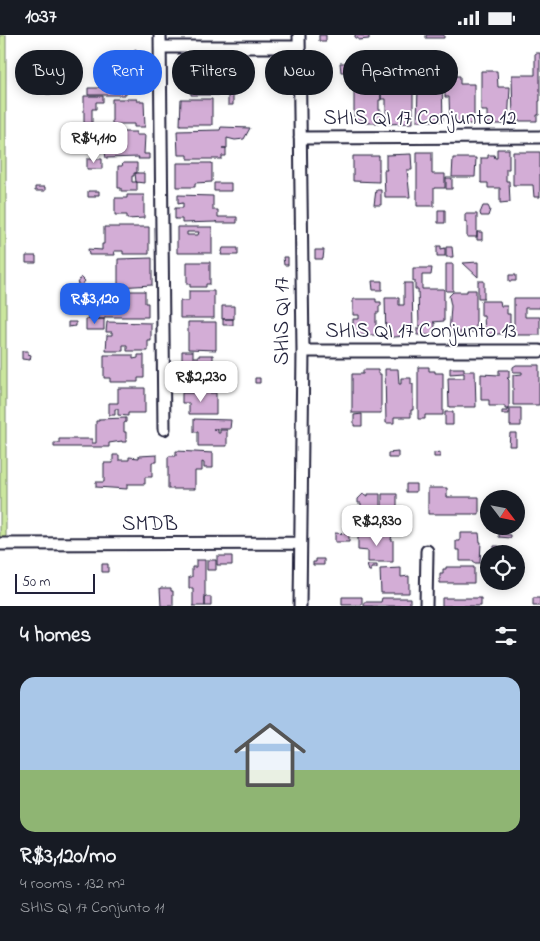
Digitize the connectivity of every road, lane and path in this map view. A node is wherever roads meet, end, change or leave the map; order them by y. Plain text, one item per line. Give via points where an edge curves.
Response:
1 (160, 35) edge
2 (299, 35) edge
3 (160, 47) junction
4 (298, 47) junction
5 (540, 137) edge
6 (300, 138) junction
7 (302, 351) junction
8 (540, 351) edge
9 (164, 429) dead end
10 (300, 543) junction
11 (0, 544) edge
12 (427, 551) dead end
13 (300, 606) edge
14 (426, 606) edge

1 - 3 street
2 - 4 street, SHIS QI 17
3 - 4 street
3 - 9 street
4 - 6 street, SHIS QI 17
5 - 6 street, SHIS QI 17 Conjunto 12
6 - 7 street, SHIS QI 17
7 - 8 street, SHIS QI 17 Conjunto 13
7 - 10 street, SHIS QI 17
10 - 11 street, SMDB
10 - 13 street, SHIS QI 17
12 - 14 street

